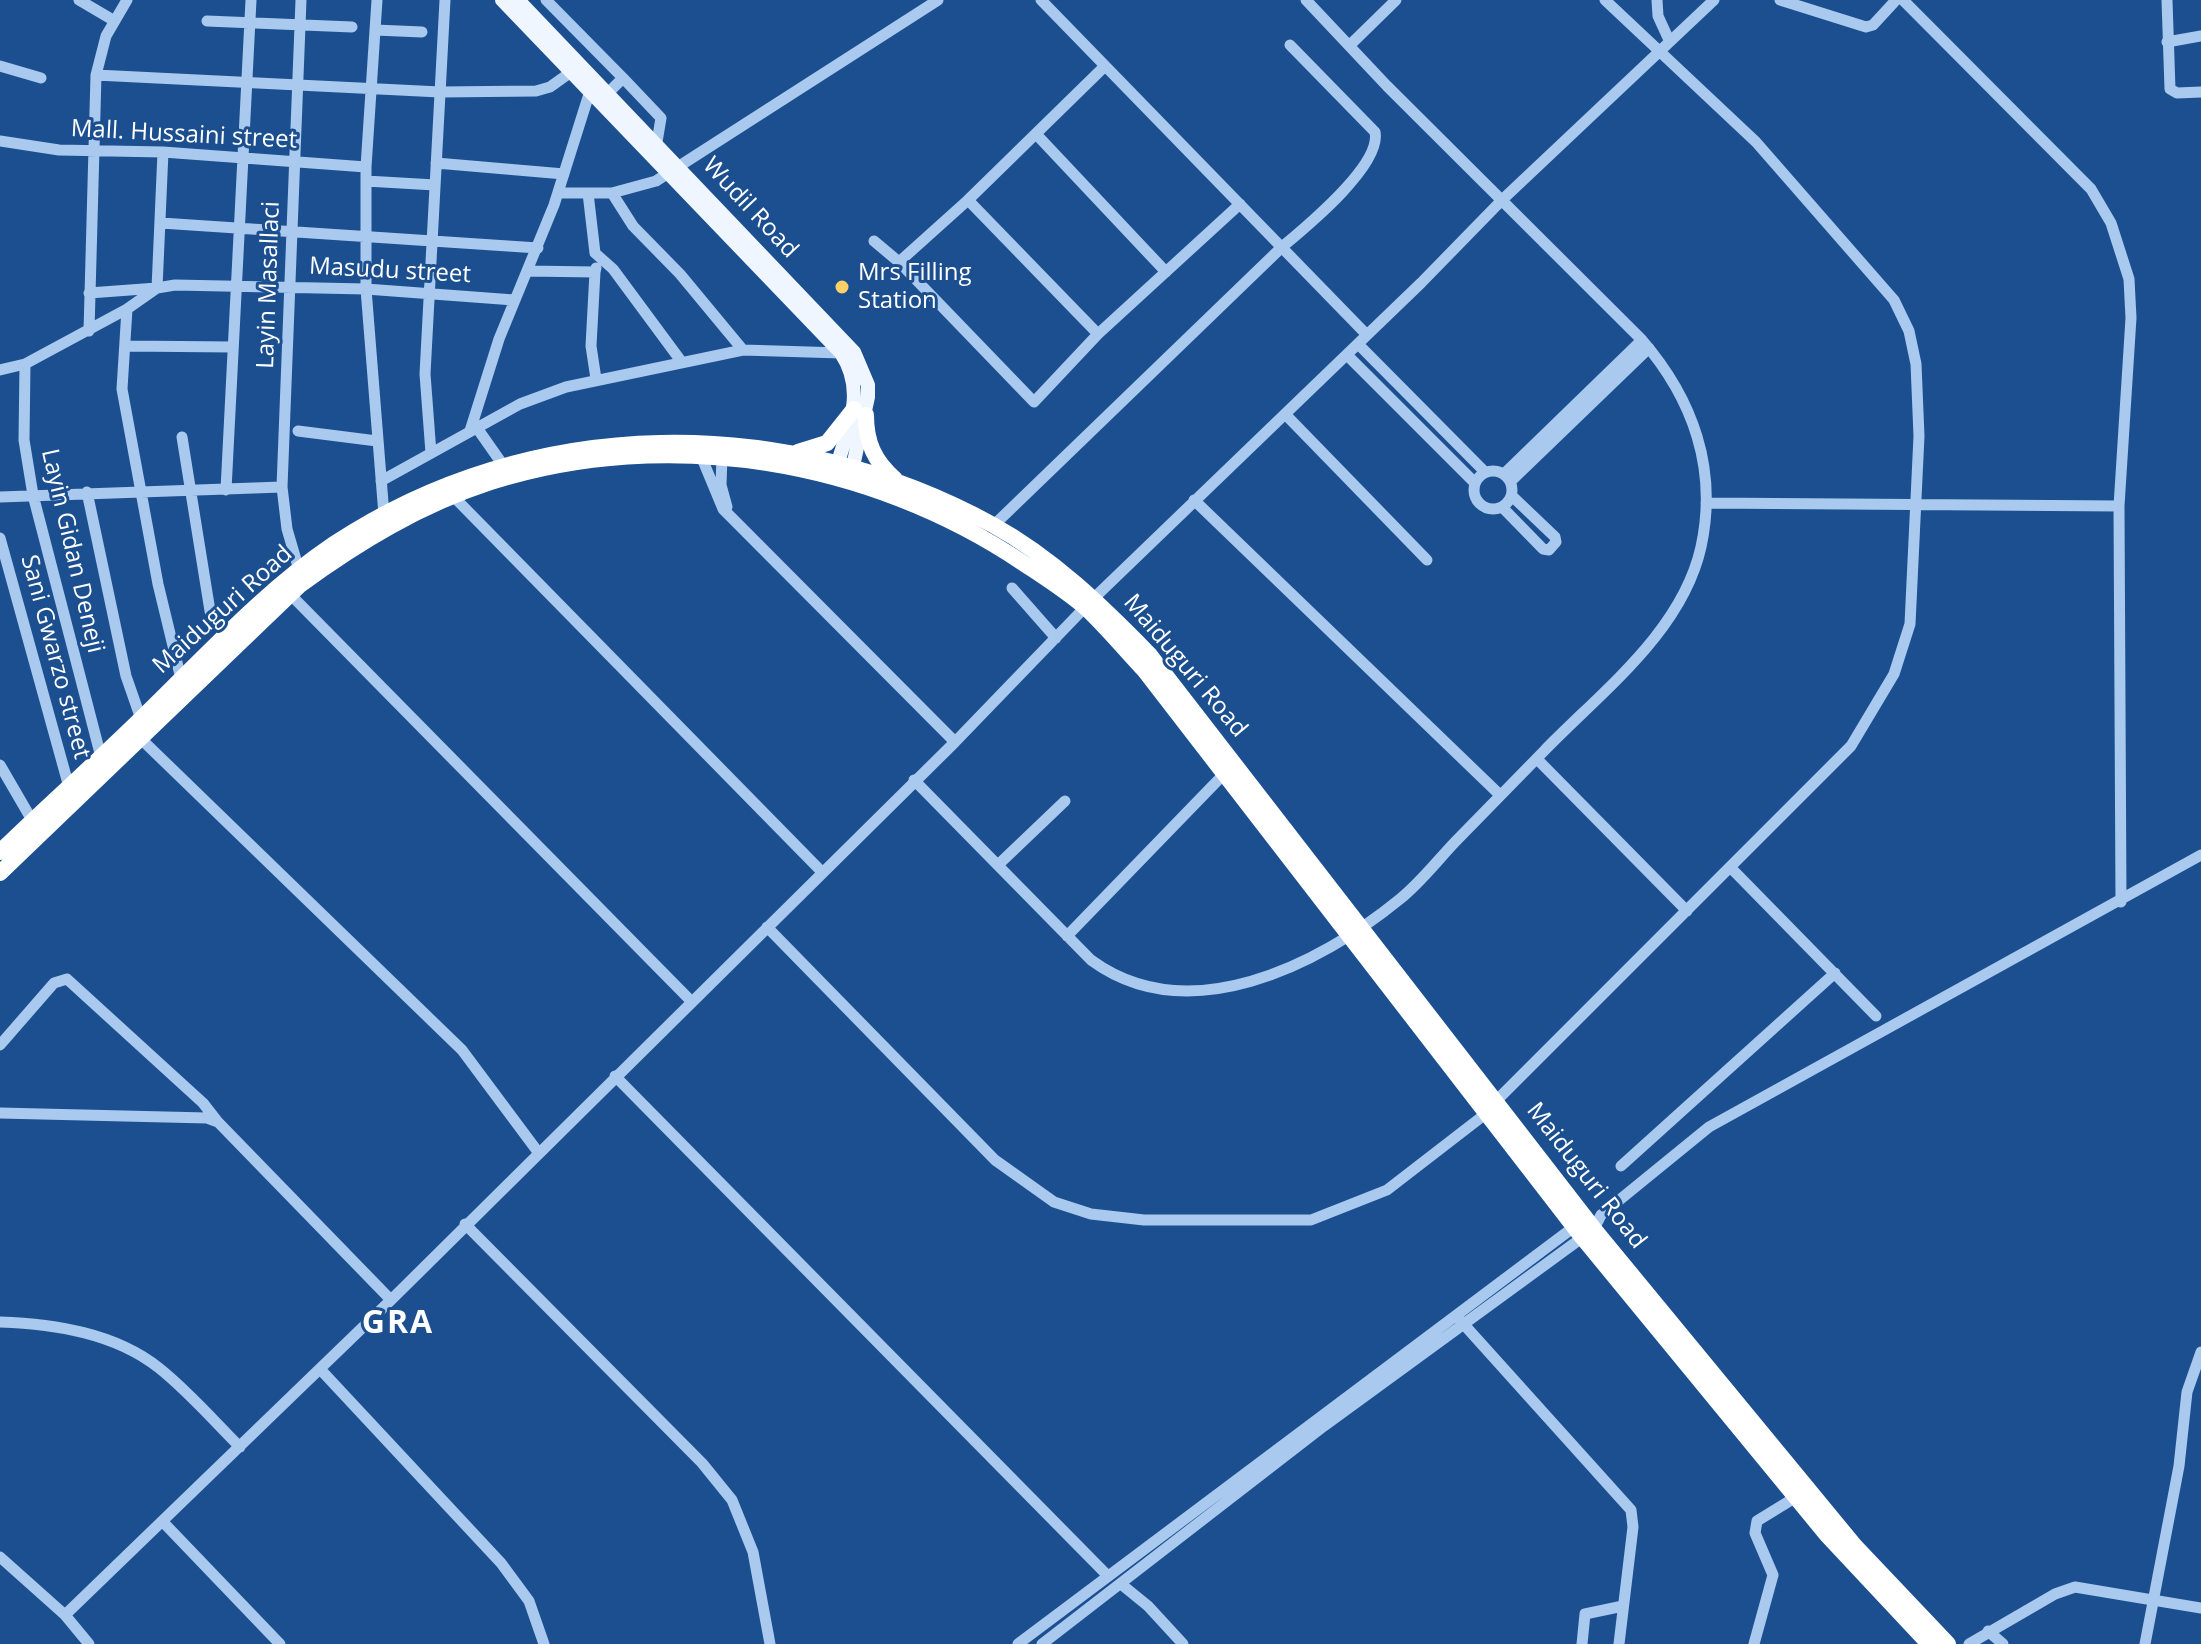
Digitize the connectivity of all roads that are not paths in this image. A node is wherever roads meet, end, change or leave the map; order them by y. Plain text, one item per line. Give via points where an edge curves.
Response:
1 (79, 0) edge
2 (127, 0) edge
3 (251, 0) edge
4 (301, 0) edge
5 (377, 0) edge
6 (445, 0) edge
7 (502, 0) edge
8 (518, 0) edge
9 (546, 0) edge
10 (938, 0) edge
11 (1041, 0) edge
12 (1306, 0) edge
13 (1396, 0) edge
14 (1605, 0) edge
15 (1657, 0) edge
16 (1714, 0) edge
17 (1780, 0) edge
18 (1896, 0) edge
19 (1903, 0) edge
20 (2167, 0) edge
21 (113, 20) junction
22 (207, 21) dead end
23 (566, 21) junction
24 (249, 22) junction
25 (301, 27) junction
26 (352, 27) dead end
27 (375, 30) junction
28 (422, 32) dead end
29 (552, 35) junction
30 (2201, 36) edge
31 (1669, 40) junction
32 (2167, 42) junction
33 (1290, 45) dead end
34 (1350, 45) junction
35 (1659, 51) junction
36 (0, 66) edge
37 (1105, 66) junction
38 (571, 72) junction
39 (96, 75) junction
40 (41, 78) dead end
41 (623, 78) junction
42 (246, 83) junction
43 (299, 86) junction
44 (372, 90) junction
45 (590, 91) junction
46 (440, 92) junction
47 (609, 92) junction
48 (2201, 92) edge
49 (1036, 134) junction
50 (0, 141) edge
51 (657, 142) junction
52 (92, 151) junction
53 (163, 152) junction
54 (242, 158) junction
55 (294, 162) junction
56 (436, 163) junction
57 (366, 167) junction
58 (675, 170) junction
59 (564, 174) junction
60 (366, 181) junction
61 (435, 185) junction
62 (558, 193) junction
63 (588, 193) junction
64 (612, 193) junction
65 (968, 200) junction
66 (1502, 200) junction
67 (1240, 204) junction
68 (161, 223) junction
69 (239, 226) junction
70 (292, 231) junction
71 (367, 235) junction
72 (433, 239) junction
73 (874, 241) dead end
74 (1282, 247) junction
75 (538, 248) junction
76 (597, 255) junction
77 (899, 262) junction
78 (528, 271) junction
79 (595, 272) junction
80 (1166, 272) junction
81 (236, 284) junction
82 (157, 288) junction
83 (290, 289) junction
84 (366, 289) junction
85 (89, 293) junction
86 (430, 296) junction
87 (514, 300) junction
88 (127, 309) junction
89 (824, 325) junction
90 (89, 331) junction
91 (1098, 334) junction
92 (1367, 335) junction
93 (1358, 344) junction
94 (1646, 344) junction
95 (125, 346) junction
96 (233, 347) junction
97 (743, 350) junction
98 (841, 353) junction
99 (1347, 355) junction
100 (681, 361) junction
101 (25, 364) junction
102 (0, 370) edge
103 (596, 379) junction
104 (860, 412) junction
105 (1285, 414) junction
106 (474, 430) junction
107 (1442, 430) junction
108 (298, 431) dead end
109 (182, 437) dead end
110 (1432, 440) junction
111 (377, 441) junction
112 (431, 453) junction
113 (790, 453) junction
114 (701, 456) junction
115 (722, 456) junction
116 (503, 465) junction
117 (844, 472) junction
118 (1485, 472) junction
119 (1508, 477) junction
120 (381, 481) junction
121 (1475, 483) junction
122 (902, 486) junction
123 (282, 487) junction
124 (226, 490) junction
125 (141, 491) junction
126 (87, 492) junction
127 (192, 492) junction
128 (33, 495) junction
129 (453, 496) junction
130 (1512, 496) junction
131 (0, 497) edge
132 (1194, 500) junction
133 (1706, 503) junction
134 (2119, 506) junction
135 (1502, 507) junction
136 (1915, 507) junction
137 (384, 515) junction
138 (729, 516) junction
139 (993, 526) junction
140 (0, 538) edge
141 (1427, 560) dead end
142 (299, 570) junction
143 (1012, 588) dead end
144 (285, 589) junction
145 (1090, 603) junction
146 (224, 635) junction
147 (1056, 638) junction
148 (181, 679) junction
149 (141, 719) junction
150 (139, 737) junction
151 (955, 742) junction
152 (101, 757) junction
153 (1537, 759) junction
154 (0, 765) edge
155 (1224, 774) junction
156 (914, 780) junction
157 (69, 787) junction
158 (1500, 795) junction
159 (1065, 801) dead end
160 (36, 827) junction
161 (0, 852) edge
162 (2201, 855) edge
163 (999, 864) junction
164 (1730, 867) junction
165 (822, 872) junction
166 (0, 873) edge
167 (2121, 902) junction
168 (1687, 911) junction
169 (767, 927) junction
170 (1356, 932) junction
171 (1067, 936) junction
172 (1835, 973) junction
173 (692, 1002) junction
174 (1876, 1016) dead end
175 (0, 1045) edge
176 (615, 1076) junction
177 (1492, 1106) junction
178 (0, 1113) edge
179 (218, 1122) junction
180 (538, 1152) junction
181 (1621, 1166) dead end
182 (465, 1224) junction
183 (1587, 1225) junction
184 (391, 1300) junction
185 (1459, 1320) junction
186 (0, 1322) edge
187 (2201, 1352) edge
188 (320, 1369) junction
189 (240, 1447) junction
190 (1796, 1497) junction
191 (163, 1522) junction
192 (0, 1557) edge
193 (1108, 1576) junction
194 (1121, 1584) junction
195 (2156, 1599) junction
196 (1623, 1606) junction
197 (2201, 1608) edge
198 (65, 1615) junction
199 (1988, 1631) junction
200 (89, 1644) edge
201 (280, 1644) edge
202 (544, 1644) edge
203 (770, 1644) edge
204 (1018, 1644) edge
205 (1042, 1644) edge
206 (1183, 1644) edge
207 (1582, 1644) edge
208 (1619, 1644) edge
209 (1754, 1644) edge
210 (1929, 1644) edge
211 (1948, 1644) edge
212 (1969, 1644) edge
213 (2003, 1644) edge
214 (2145, 1644) edge

1 - 21 street
2 - 21 street
3 - 24 street
4 - 25 street, Layin Masallaci
5 - 27 street
6 - 46 street
7 - 38 main road, Wudil Road
8 - 29 main road, Wudil Road
9 - 23 street
10 - 58 street
11 - 37 street
12 - 34 street
13 - 34 street
14 - 35 street
15 - 31 street
16 - 31 street
17 - 18 street via 1857,27 1873,25
19 - 134 street via 2091,189 2111,223 2129,279 2131,318
20 - 32 street
21 - 39 street
22 - 24 street
23 - 29 street
23 - 41 street
24 - 25 street
24 - 42 street
25 - 26 street
25 - 43 street, Layin Masallaci
27 - 28 street
27 - 44 street
29 - 47 main road, Wudil Road
30 - 32 street
31 - 35 street
32 - 48 street via 2170,89
33 - 74 street via 1376,139 1375,149 1324,213
34 - 66 street
35 - 66 street
35 - 136 street via 1756,142 1894,300 1909,331 1916,364
36 - 40 street
37 - 49 street
37 - 67 street
38 - 45 main road, Wudil Road
38 - 46 street via 536,91
39 - 42 street
39 - 52 street
41 - 47 street
41 - 51 street via 661,118
42 - 43 street
42 - 54 street
43 - 44 street
43 - 55 street, Layin Masallaci
44 - 46 street
44 - 57 street
45 - 58 main road, Wudil Road
45 - 59 street
46 - 56 street
47 - 51 main road, Wudil Road
49 - 65 street
49 - 80 street
50 - 52 street, Mall. Hussaini street
51 - 58 main road, Wudil Road
52 - 53 street, Mall. Hussaini street
52 - 85 street
53 - 54 street, Mall. Hussaini street
53 - 68 street
54 - 55 street, Mall. Hussaini street
54 - 69 street
55 - 57 street, Mall. Hussaini street
55 - 70 street, Layin Masallaci
56 - 59 street
56 - 61 street
57 - 60 street
58 - 64 street via 644,186
58 - 89 main road, Wudil Road
59 - 62 street
60 - 61 street
60 - 71 street
61 - 72 street
62 - 63 street
62 - 75 street
63 - 64 street
63 - 76 street
64 - 97 street via 633,226
65 - 77 street
65 - 91 street
66 - 92 street
66 - 94 street
67 - 74 street
67 - 80 street
68 - 69 street
68 - 82 street
69 - 70 street
69 - 81 street
70 - 71 street
70 - 83 street, Layin Masallaci
71 - 72 street
71 - 84 street
72 - 75 street
72 - 86 street
73 - 77 street
74 - 92 street
74 - 139 street
75 - 78 street
76 - 79 street
76 - 100 street
77 - 91 street via 1034,402
78 - 79 street
78 - 87 street
79 - 103 street via 591,346
80 - 91 street
81 - 82 street, Masudu street
81 - 83 street, Masudu street
81 - 96 street
82 - 85 street, Masudu street
82 - 88 street
83 - 84 street, Masudu street
83 - 123 street, Layin Masallaci
84 - 86 street, Masudu street
84 - 111 street
85 - 90 street
86 - 87 street, Masudu street
86 - 112 street via 425,374
87 - 106 street via 477,401
88 - 90 street
88 - 95 street
89 - 98 main road, Wudil Road
89 - 104 main road, Wudil Road via 854,352 862,368 868,385
90 - 101 street
92 - 93 street
93 - 99 street
93 - 107 street
94 - 119 street
94 - 133 street via 1679,387 1693,421
95 - 96 street
95 - 125 street via 122,389
96 - 124 street
97 - 98 street
97 - 100 street
98 - 104 main road, Wudil Road
99 - 105 street
99 - 110 street
100 - 103 street
101 - 102 street
101 - 128 street, Layin Gidan Deneji via 24,440
103 - 106 street via 520,404
104 - 113 highway via 827,443
104 - 117 main road, Wudil Road
104 - 122 highway via 878,463
105 - 132 street
105 - 141 street
106 - 112 street
106 - 116 street
107 - 110 street
107 - 118 street
108 - 111 street
109 - 127 street
110 - 121 street
111 - 120 street
112 - 120 street
113 - 116 highway, Maiduguri Road via 679,440 578,448
113 - 117 highway, Maiduguri Road
114 - 115 highway, Maiduguri Road
114 - 129 highway, Maiduguri Road via 596,460
114 - 138 street
115 - 117 highway, Maiduguri Road
115 - 138 street via 721,485
116 - 137 highway, Maiduguri Road via 433,490
117 - 122 highway, Maiduguri Road
117 - 145 highway, Maiduguri Road via 946,517
118 - 119 street
118 - 121 street
119 - 130 street
120 - 137 street
121 - 135 street via 1478,503
122 - 139 highway, Maiduguri Road
123 - 124 street
123 - 142 street, Layin Masallaci
124 - 127 street
125 - 126 street
125 - 127 street
125 - 148 street
126 - 128 street
126 - 149 street via 126,676
127 - 146 street via 210,611
128 - 131 street
128 - 152 street, Layin Gidan Deneji
129 - 144 highway, Maiduguri Road
129 - 165 street
130 - 135 street
130 - 135 street via 1555,537 1549,550
132 - 145 street
132 - 158 street
133 - 136 street
133 - 153 street via 1700,549 1684,594 1661,629
134 - 136 street
134 - 167 street
136 - 164 street via 1910,624 1894,674 1851,746
137 - 142 highway, Maiduguri Road
138 - 151 street
139 - 145 highway, Maiduguri Road
140 - 157 street, Sani Gwarzo street
142 - 144 highway, Maiduguri Road
143 - 147 street
144 - 146 highway, Maiduguri Road
144 - 150 highway, Maiduguri Road
144 - 173 street
145 - 147 street
145 - 155 highway, Maiduguri Road
145 - 170 highway, Maiduguri Road via 1182,693
146 - 148 highway, Maiduguri Road
147 - 151 street
148 - 149 highway, Maiduguri Road
149 - 152 highway, Maiduguri Road
150 - 160 highway, Maiduguri Road
150 - 180 street via 462,1050
151 - 156 street
152 - 157 highway, Maiduguri Road
153 - 158 street
153 - 168 street
154 - 160 street
155 - 170 highway, Maiduguri Road
155 - 171 street
156 - 163 street
156 - 165 street
157 - 160 highway, Maiduguri Road
158 - 170 street via 1403,897
159 - 163 street
160 - 161 highway, Maiduguri Road
160 - 166 highway, Maiduguri Road
162 - 167 street
163 - 171 street
164 - 168 street
164 - 172 street
165 - 169 street
167 - 183 street via 1709,1127
168 - 177 street
169 - 173 street
169 - 177 street via 995,1160 1054,1202 1091,1214 1144,1220 1311,1220 1387,1190
170 - 171 street via 1255,980 1194,993 1146,989 1114,977
170 - 177 highway, Maiduguri Road
172 - 174 street
172 - 181 street
173 - 176 street
175 - 179 street via 54,983 67,979
176 - 180 street
176 - 193 street
177 - 183 highway, Maiduguri Road
178 - 179 street
179 - 184 street
180 - 182 street
182 - 184 street
182 - 203 street via 702,1463 732,1500 753,1552
183 - 185 street
183 - 190 highway, Maiduguri Road
183 - 211 highway, Maiduguri Road via 1855,1546
184 - 188 street
185 - 193 street
185 - 194 street
185 - 196 street via 1631,1510
186 - 189 street via 97,1335 158,1367
187 - 195 street via 2187,1392
188 - 189 street
188 - 202 street via 501,1563 529,1601
189 - 191 street
190 - 209 street via 1756,1524 1773,1575
190 - 210 highway, Maiduguri Road
191 - 198 street
191 - 201 street
192 - 198 street
193 - 204 street
194 - 205 street
194 - 206 street
195 - 197 street
195 - 199 street via 2075,1587
195 - 214 street
196 - 207 street via 1585,1614
196 - 208 street
198 - 200 street
199 - 212 street
199 - 213 street

